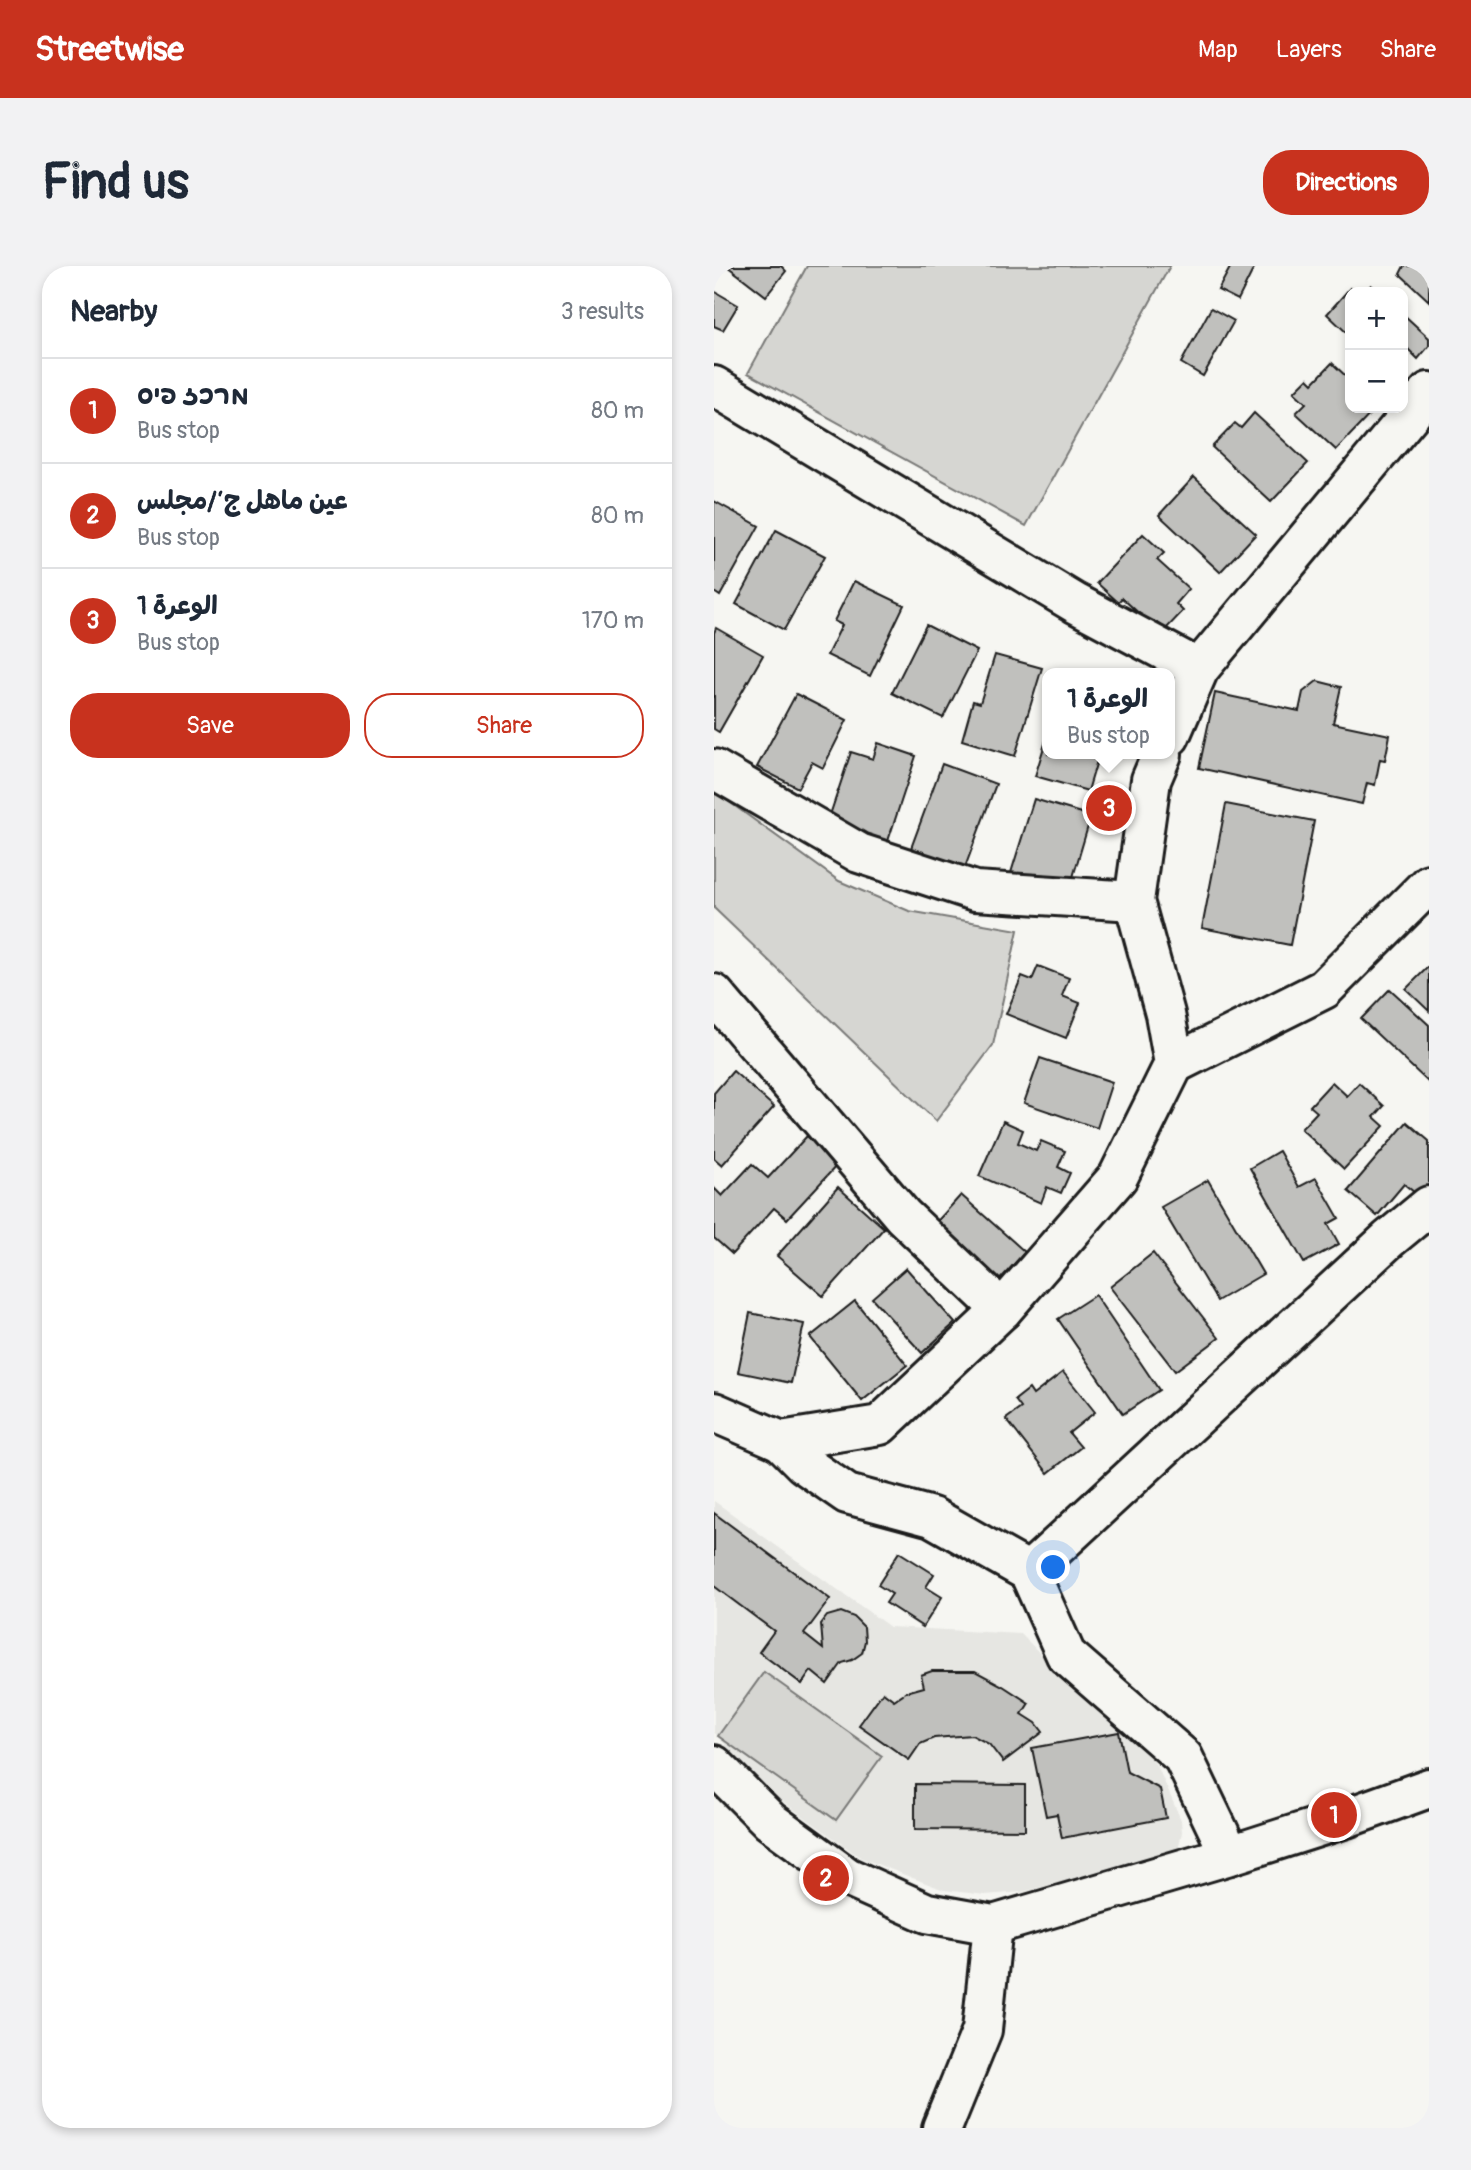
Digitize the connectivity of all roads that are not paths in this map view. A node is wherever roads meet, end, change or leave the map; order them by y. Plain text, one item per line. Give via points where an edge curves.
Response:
1 (714, 386) edge
2 (1429, 392) edge
3 (1199, 670) junction
4 (1175, 725) edge
5 (1161, 759) edge
6 (714, 769) edge
7 (1429, 884) edge
8 (1134, 901) junction
9 (714, 994) edge
10 (1174, 1064) junction
11 (1429, 1206) edge
12 (1003, 1310) junction
13 (714, 1412) edge
14 (781, 1441) junction
15 (1029, 1572) junction
16 (714, 1765) edge
17 (1429, 1788) edge
18 (1230, 1855) junction
19 (993, 1925) junction
20 (942, 2128) edge

1 - 3 street via 1076,603
2 - 3 street
3 - 4 street
5 - 8 street via 1151,779
6 - 8 street via 859,853 975,891
7 - 10 street via 1324,989
8 - 10 street via 1166,1014
9 - 12 street via 903,1216
10 - 12 street via 1118,1177
11 - 15 street
12 - 14 street via 880,1425
13 - 14 street
14 - 15 street via 804,1464 847,1494 932,1517
15 - 18 street via 1066,1655 1183,1757
16 - 19 street via 770,1821 846,1877 927,1913
17 - 18 street
18 - 19 street
19 - 20 street via 982,2030

